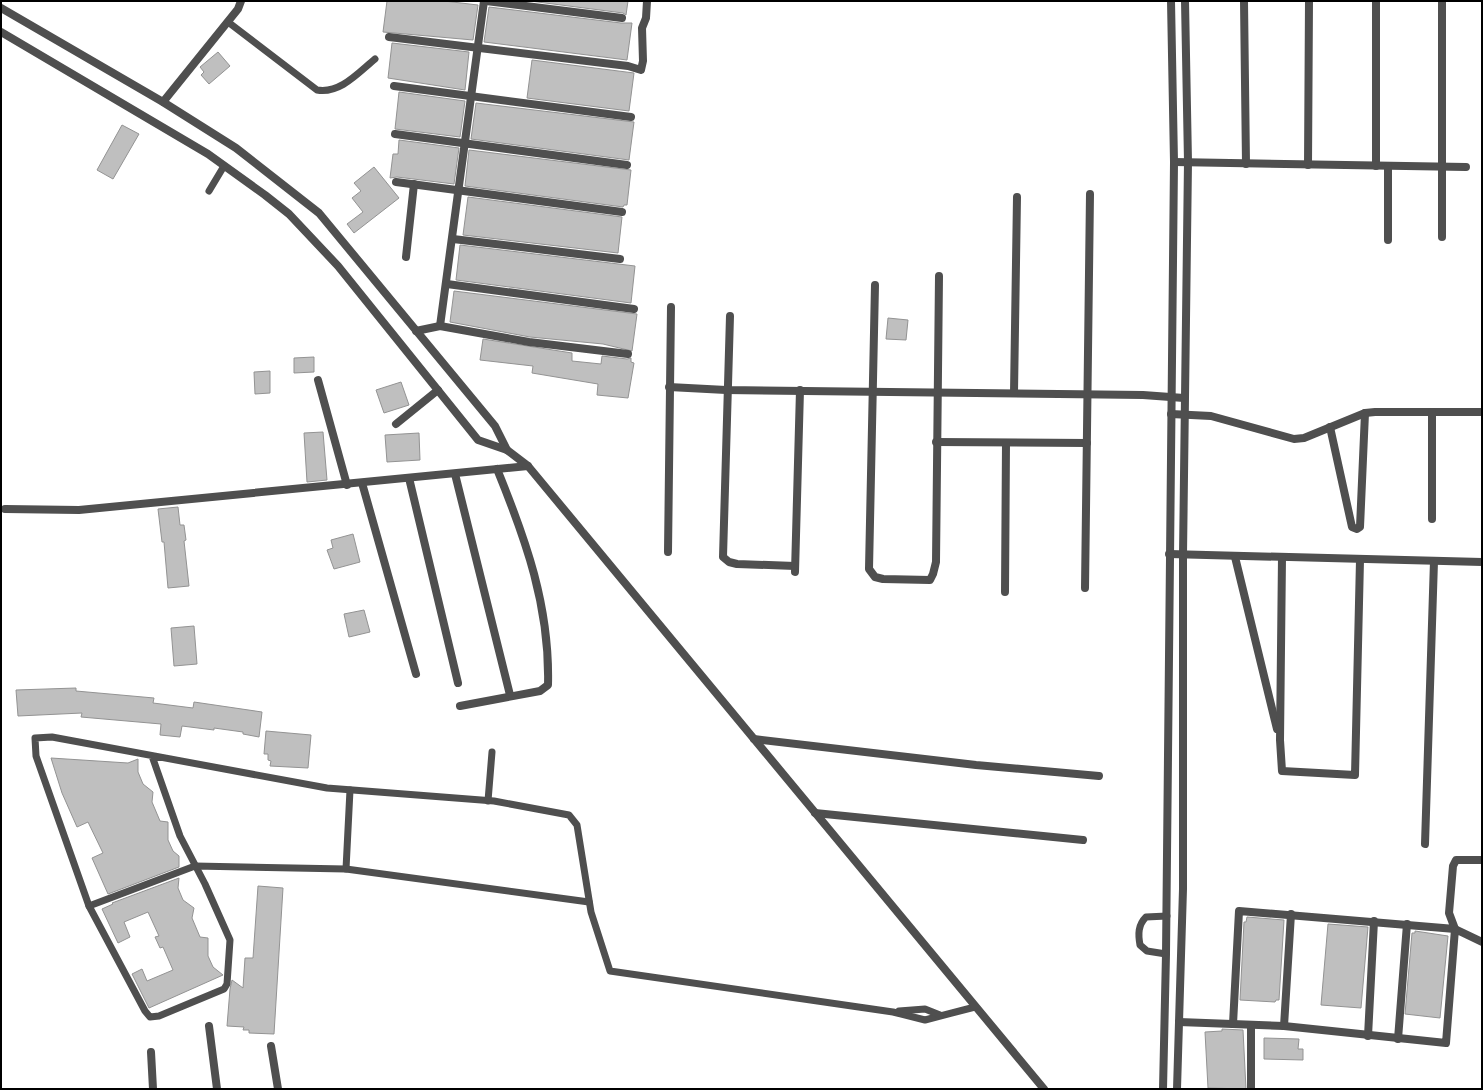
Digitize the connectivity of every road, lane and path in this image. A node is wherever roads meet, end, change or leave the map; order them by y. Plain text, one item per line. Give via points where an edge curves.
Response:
1 (241, 1) edge
2 (485, 1) edge
3 (647, 1) edge
4 (1171, 1) edge
5 (1186, 1) edge
6 (1244, 1) edge
7 (1309, 1) edge
8 (1376, 1) edge
9 (1442, 1) edge
10 (1, 8) edge
11 (622, 18) dead end
12 (228, 22) junction
13 (1, 32) edge
14 (389, 38) dead end
15 (478, 48) junction
16 (376, 59) dead end
17 (394, 86) dead end
18 (472, 97) junction
19 (163, 102) junction
20 (631, 117) dead end
21 (395, 134) dead end
22 (466, 143) junction
23 (1174, 162) junction
24 (1188, 162) junction
25 (627, 164) dead end
26 (1246, 164) junction
27 (1308, 165) junction
28 (224, 166) junction
29 (1376, 166) junction
30 (1388, 166) junction
31 (1441, 166) junction
32 (1466, 167) dead end
33 (396, 182) dead end
34 (414, 184) junction
35 (460, 190) junction
36 (209, 191) dead end
37 (1090, 194) dead end
38 (1018, 197) dead end
39 (622, 212) dead end
40 (1442, 237) dead end
41 (453, 239) junction
42 (1388, 240) dead end
43 (406, 257) dead end
44 (620, 259) dead end
45 (939, 276) dead end
46 (446, 284) junction
47 (875, 285) dead end
48 (671, 307) dead end
49 (634, 309) dead end
50 (730, 316) dead end
51 (440, 326) junction
52 (416, 331) junction
53 (628, 354) dead end
54 (318, 380) dead end
55 (669, 387) junction
56 (438, 390) junction
57 (726, 390) junction
58 (800, 390) junction
59 (872, 391) junction
60 (936, 392) junction
61 (1014, 393) junction
62 (1088, 394) junction
63 (1171, 397) junction
64 (1184, 398) junction
65 (1432, 412) junction
66 (1482, 412) edge
67 (1365, 413) junction
68 (1171, 414) junction
69 (1184, 414) junction
70 (396, 424) dead end
71 (1330, 427) junction
72 (936, 442) junction
73 (1006, 442) junction
74 (1087, 443) junction
75 (507, 450) junction
76 (528, 466) junction
77 (497, 469) junction
78 (455, 474) junction
79 (409, 478) junction
80 (362, 483) junction
81 (347, 485) junction
82 (5, 509) dead end
83 (1432, 518) dead end
84 (668, 552) dead end
85 (1169, 554) junction
86 (1183, 555) junction
87 (1235, 556) junction
88 (1282, 557) junction
89 (1360, 560) junction
90 (1434, 561) junction
91 (1482, 562) edge
92 (1085, 588) dead end
93 (1005, 592) dead end
94 (416, 674) dead end
95 (458, 683) dead end
96 (510, 695) junction
97 (460, 706) dead end
98 (754, 739) junction
99 (1280, 740) junction
100 (492, 752) dead end
101 (152, 756) junction
102 (1099, 776) dead end
103 (350, 790) junction
104 (488, 801) junction
105 (815, 813) junction
106 (1083, 840) dead end
107 (1425, 844) dead end
108 (1482, 860) edge
109 (195, 866) junction
110 (346, 869) junction
111 (589, 902) junction
112 (90, 906) junction
113 (1291, 914) junction
114 (1167, 916) junction
115 (1374, 921) junction
116 (1407, 924) junction
117 (1455, 929) junction
118 (1482, 942) edge
119 (1166, 954) junction
120 (1180, 985) junction
121 (1166, 986) junction
122 (975, 1006) junction
123 (893, 1012) junction
124 (940, 1015) junction
125 (1179, 1022) junction
126 (1233, 1024) junction
127 (1251, 1025) junction
128 (209, 1026) dead end
129 (1284, 1026) junction
130 (1368, 1036) junction
131 (1398, 1039) junction
132 (271, 1046) dead end
133 (151, 1052) dead end
134 (153, 1089) edge
135 (217, 1089) edge
136 (278, 1089) edge
137 (1044, 1089) edge
138 (1163, 1089) edge
139 (1177, 1089) edge
140 (1252, 1089) edge

1 - 12 street
2 - 11 street
2 - 15 street
3 - 15 street via 646,18 642,28 641,70 628,66
4 - 23 street
5 - 24 street
6 - 26 street
7 - 27 street
8 - 29 street
9 - 31 street
10 - 19 street
12 - 16 lane via 317,90 328,92 340,88
12 - 19 street
13 - 28 street via 208,154
14 - 15 street
15 - 18 street
17 - 18 street
18 - 20 street
18 - 22 street
19 - 52 street via 236,148 319,213
21 - 22 street
22 - 25 street
22 - 35 street
23 - 24 street
23 - 63 street
24 - 26 street
24 - 64 street
26 - 27 street
27 - 29 street
28 - 36 lane
28 - 56 street via 289,214 338,266
29 - 30 street
30 - 31 street
30 - 42 street
31 - 32 street
31 - 40 street
33 - 34 street
34 - 35 street
34 - 43 street
35 - 39 street
35 - 41 street
37 - 62 street
38 - 61 street
41 - 44 street
41 - 46 street
45 - 60 street
46 - 49 street
46 - 51 street
47 - 59 street
48 - 55 street
50 - 57 street
51 - 52 street
51 - 53 street via 529,342
52 - 75 street via 495,426
54 - 81 street
55 - 57 street
55 - 84 street
56 - 70 street
56 - 75 street via 478,440
57 - 58 street
57 - 58 street via 723,557 737,564 795,569
58 - 59 street
59 - 60 street
59 - 72 street via 869,569 874,577 930,580 933,574 936,562
60 - 61 street
60 - 72 street
61 - 62 street
62 - 63 street
62 - 74 street
63 - 64 street
63 - 68 street
64 - 69 street
65 - 66 street
65 - 67 street
65 - 83 street
67 - 71 street
67 - 71 street via 1360,527 1357,529 1352,527
68 - 69 street
68 - 85 street
69 - 71 street via 1211,416 1294,439 1304,438
69 - 86 street
72 - 73 street
73 - 74 street
73 - 93 street
74 - 92 street
75 - 76 street
76 - 77 street
76 - 98 street
77 - 78 street
77 - 96 street via 542,600 549,669 548,685 540,690
78 - 79 street
78 - 96 street
79 - 80 street
79 - 95 street
80 - 81 street
80 - 94 street
81 - 82 street via 79,510
85 - 86 street
85 - 114 street
86 - 87 street
86 - 120 street via 1183,889
87 - 88 street
87 - 99 street
88 - 89 street
88 - 99 street
89 - 90 street
89 - 99 street via 1356,775 1282,771
90 - 91 street
90 - 107 street
96 - 97 street
98 - 102 street via 968,764
98 - 105 street
100 - 104 lane
101 - 103 lane
101 - 109 lane via 180,836
101 - 112 lane via 52,737 35,738 36,756
103 - 104 lane
103 - 110 lane
104 - 111 lane via 569,815 577,825
105 - 106 street
105 - 122 street
108 - 117 street via 1456,860 1453,866 1449,913
109 - 110 lane
109 - 112 lane
109 - 112 lane via 230,940 227,984 224,988 159,1016 150,1017 145,1011
110 - 111 lane
111 - 123 lane via 610,971
113 - 115 street
113 - 126 street via 1239,911
113 - 129 street
114 - 119 street
114 - 119 lane via 1146,917 1141,921 1138,933 1140,945 1147,950
115 - 116 street
115 - 130 street
116 - 117 street
116 - 131 street
117 - 118 street
117 - 131 street via 1446,1043
119 - 121 street
120 - 121 street
120 - 125 street
121 - 138 street
122 - 124 lane
122 - 137 street
123 - 124 lane via 925,1009
123 - 124 lane via 925,1020
125 - 126 street
125 - 139 street
126 - 127 street
127 - 129 street
127 - 140 street
128 - 135 street
129 - 130 street
130 - 131 street
132 - 136 street
133 - 134 street

